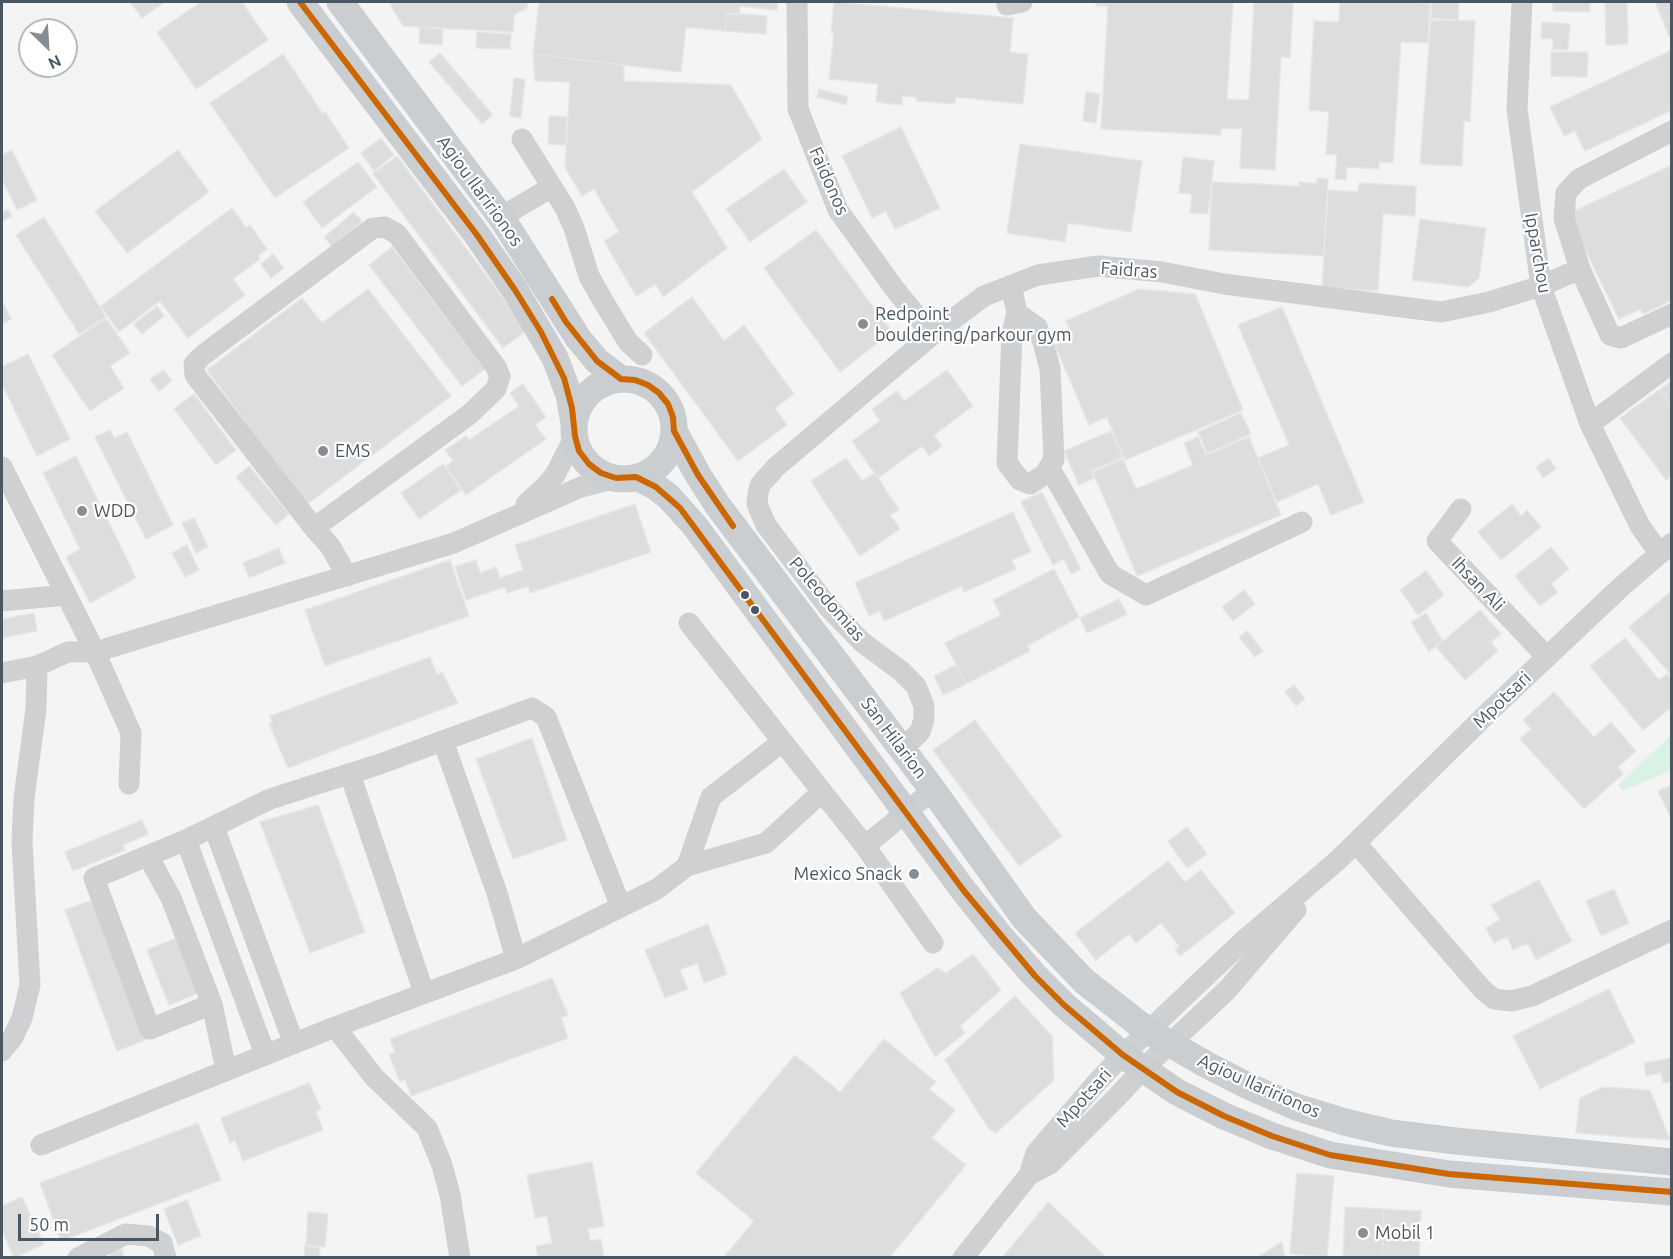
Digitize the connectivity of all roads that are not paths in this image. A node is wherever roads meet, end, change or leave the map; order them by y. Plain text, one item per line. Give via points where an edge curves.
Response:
1 (300, 2) edge
2 (340, 2) edge
3 (797, 2) edge
4 (1522, 2) edge
5 (1671, 131) edge
6 (522, 140) dead end
7 (552, 187) junction
8 (501, 216) junction
9 (1581, 269) junction
10 (1011, 285) junction
11 (1541, 286) junction
12 (1017, 313) junction
13 (1671, 314) edge
14 (932, 335) junction
15 (642, 355) dead end
16 (1671, 363) edge
17 (621, 379) junction
18 (1590, 424) junction
19 (574, 429) junction
20 (674, 431) junction
21 (2, 467) edge
22 (776, 467) joint
23 (1049, 467) junction
24 (626, 477) junction
25 (1461, 509) dead end
26 (1302, 522) dead end
27 (314, 528) junction
28 (486, 530) junction
29 (1665, 548) edge
30 (347, 576) junction
31 (66, 595) junction
32 (2, 601) edge
33 (689, 623) dead end
34 (95, 652) junction
35 (1547, 657) junction
36 (37, 666) junction
37 (2, 673) edge
38 (443, 741) junction
39 (782, 742) junction
40 (902, 749) junction
41 (350, 774) junction
42 (129, 784) dead end
43 (933, 790) junction
44 (822, 792) junction
45 (906, 813) junction
46 (214, 827) junction
47 (186, 840) junction
48 (1356, 843) junction
49 (865, 846) junction
50 (148, 856) junction
51 (687, 866) junction
52 (989, 871) joint
53 (621, 907) junction
54 (1671, 930) edge
55 (933, 943) dead end
56 (516, 959) junction
57 (424, 993) junction
58 (212, 1004) junction
59 (335, 1027) junction
60 (1159, 1037) junction
61 (294, 1044) junction
62 (2, 1051) edge
63 (265, 1054) junction
64 (1133, 1062) junction
65 (226, 1070) junction
66 (41, 1144) dead end
67 (1671, 1162) edge
68 (1671, 1192) edge
69 (78, 1257) edge
70 (166, 1257) edge
71 (460, 1257) edge
72 (963, 1257) edge

1 - 19 main road, Agiou Ilaririonos via 515,290 555,358 569,394
2 - 8 main road, Agiou Ilaririonos
3 - 14 street, Faidonos via 798,109 838,210
4 - 11 street, Ipparchou via 1517,109
5 - 9 street via 1579,179 1566,193 1564,218
6 - 7 street
7 - 8 street
7 - 15 street via 574,228 594,284 628,342
8 - 17 main road, Agiou Ilaririonos via 578,338 597,361
9 - 11 street, Faidras
9 - 13 street via 1611,335 1621,338
10 - 11 street, Faidras via 1038,275 1098,266 1441,312
10 - 12 street
10 - 14 street, Faidras via 984,296
11 - 18 street, Ipparchou
12 - 23 street via 1037,327 1050,369 1054,459
12 - 23 street via 1012,333 1007,463 1020,480 1030,484
14 - 22 street, Faidras
16 - 18 street
17 - 19 main road via 590,392 579,406
17 - 20 main road via 635,380 659,393 668,404
18 - 29 street, Ipparchou via 1640,526
19 - 24 main road via 579,451 589,464 601,473
19 - 28 street via 562,463 546,486
20 - 24 main road via 663,460 651,471
20 - 40 main road, San Hilarion via 712,498
21 - 31 street
22 - 40 street, Poleodomias via 760,485 758,494 757,504 766,525 845,627 910,679 921,695 924,719 920,732
23 - 26 street via 1110,574 1146,595
24 - 28 street via 581,487
24 - 45 main road, Agiou Ilaririonos via 656,487 680,508
25 - 35 street, Ihsan Ali via 1437,541
27 - 27 street via 195,375 194,364 373,228 385,227 397,234 500,376 496,388 470,414
27 - 30 street
28 - 30 street
29 - 35 street, Mpotsari
30 - 34 street
31 - 32 street
31 - 34 street
33 - 39 street
34 - 36 street via 68,652
34 - 42 street via 131,734
35 - 48 street, Mpotsari
36 - 37 street
36 - 62 street via 22,841 30,985 22,1018
38 - 41 street
38 - 53 street via 532,708 546,717
38 - 56 street
39 - 44 street
39 - 51 street via 711,797
40 - 43 main road, San Hilarion
41 - 46 street via 270,799
41 - 57 street
43 - 45 street
43 - 52 main road, San Hilarion
44 - 49 street
44 - 51 street via 766,843
45 - 49 street
45 - 64 main road, Agiou Ilaririonos via 1035,976
46 - 47 street
46 - 61 street
47 - 50 street
47 - 63 street
48 - 54 street via 1482,989 1503,1001 1532,996
48 - 60 street, Mpotsari via 1227,990
49 - 55 street
50 - 58 street via 171,898
50 - 58 street via 94,878 150,1029
51 - 53 street via 657,889
52 - 60 main road, Agiou Ilaririonos via 1024,918 1067,964 1101,995
53 - 56 street
56 - 57 street
57 - 59 street
58 - 65 street
59 - 61 street
59 - 71 street via 374,1077 427,1128 450,1195
60 - 64 street, Mpotsari
60 - 67 main road, Agiou Ilaririonos via 1206,1065 1296,1107 1356,1125 1455,1141
61 - 63 street
63 - 65 street
64 - 68 main road, Agiou Ilaririonos via 1224,1116 1330,1155 1449,1174
64 - 72 street, Mpotsari via 1098,1081 1036,1153 1029,1175
65 - 66 street
69 - 70 street via 126,1234 162,1242

